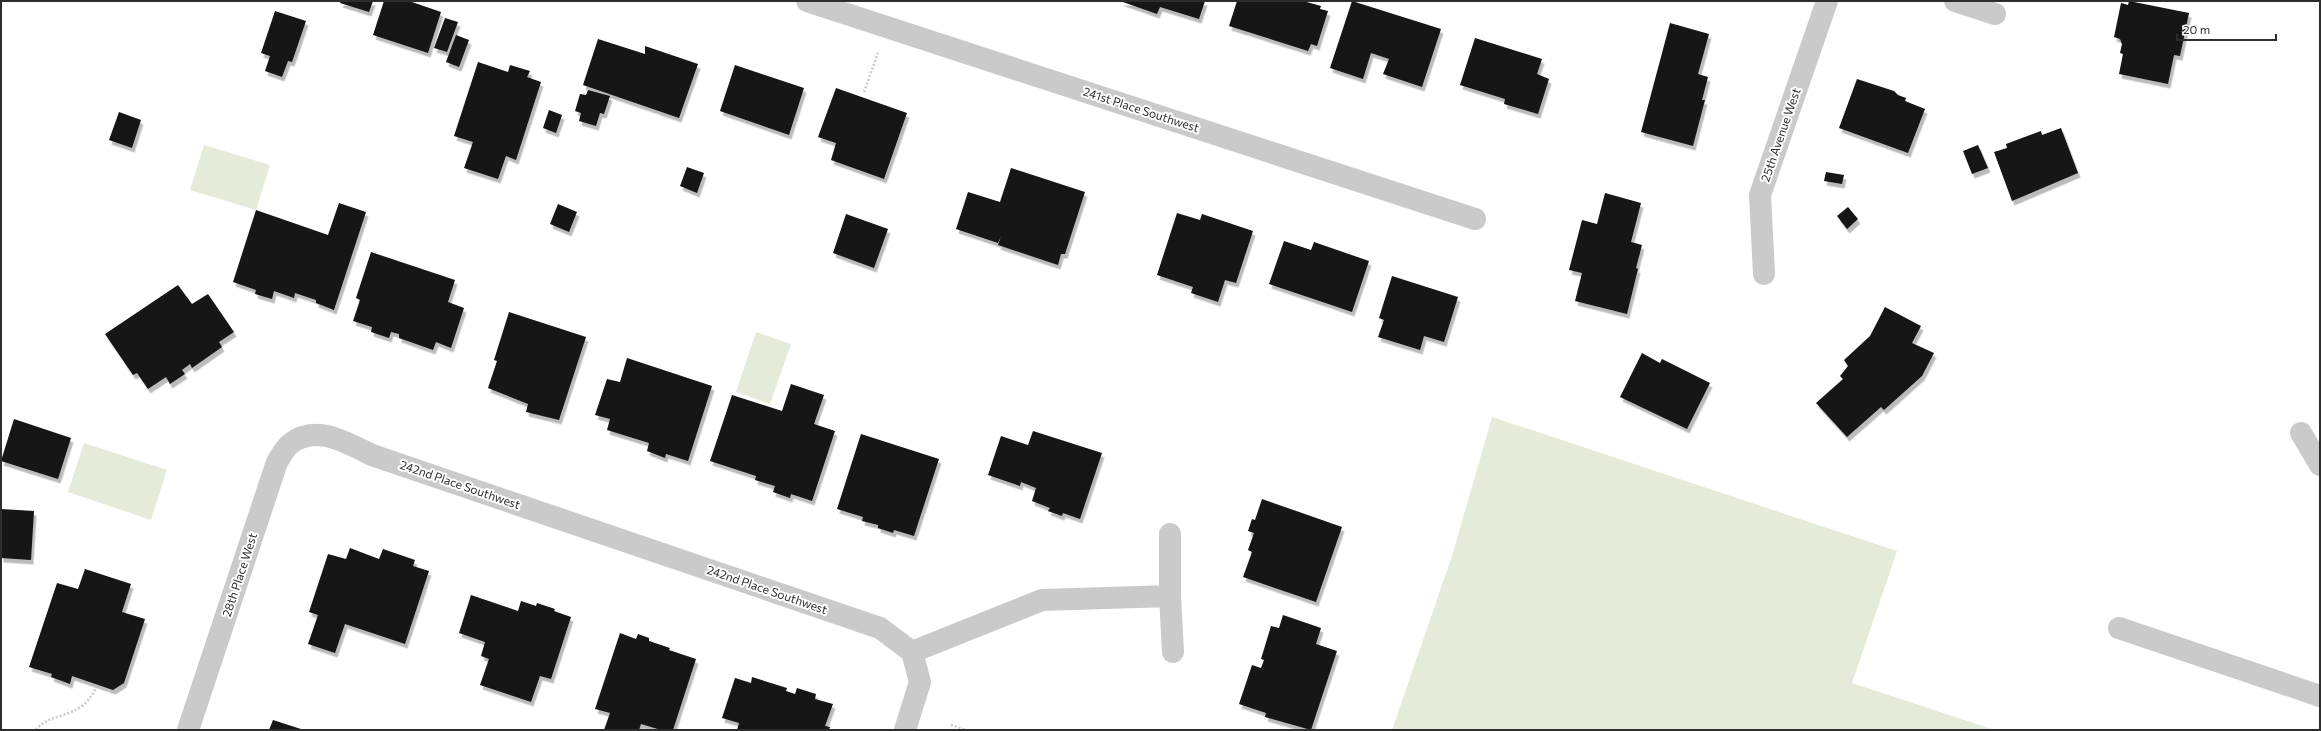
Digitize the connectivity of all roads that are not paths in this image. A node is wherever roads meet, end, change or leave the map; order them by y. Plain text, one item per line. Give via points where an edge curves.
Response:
1 (807, 1) edge
2 (1827, 1) edge
3 (1956, 1) edge
4 (1995, 14) dead end
5 (1475, 218) dead end
6 (1764, 274) dead end
7 (2301, 433) dead end
8 (310, 435) joint
9 (2320, 464) edge
10 (1170, 534) dead end
11 (1170, 596) junction
12 (2118, 628) dead end
13 (912, 652) junction
14 (1173, 652) dead end
15 (2320, 696) edge
16 (188, 730) edge
17 (905, 730) edge

1 - 5 street, 241st Place Southwest
2 - 6 street, 25th Avenue West via 1760,195
3 - 4 street
7 - 9 street
8 - 13 street, 242nd Place Southwest via 333,436 372,455 880,628
8 - 16 street, 28th Place West via 290,444 277,462
10 - 11 street
11 - 13 street via 1042,600
11 - 14 street
12 - 15 street
13 - 17 street via 920,682

